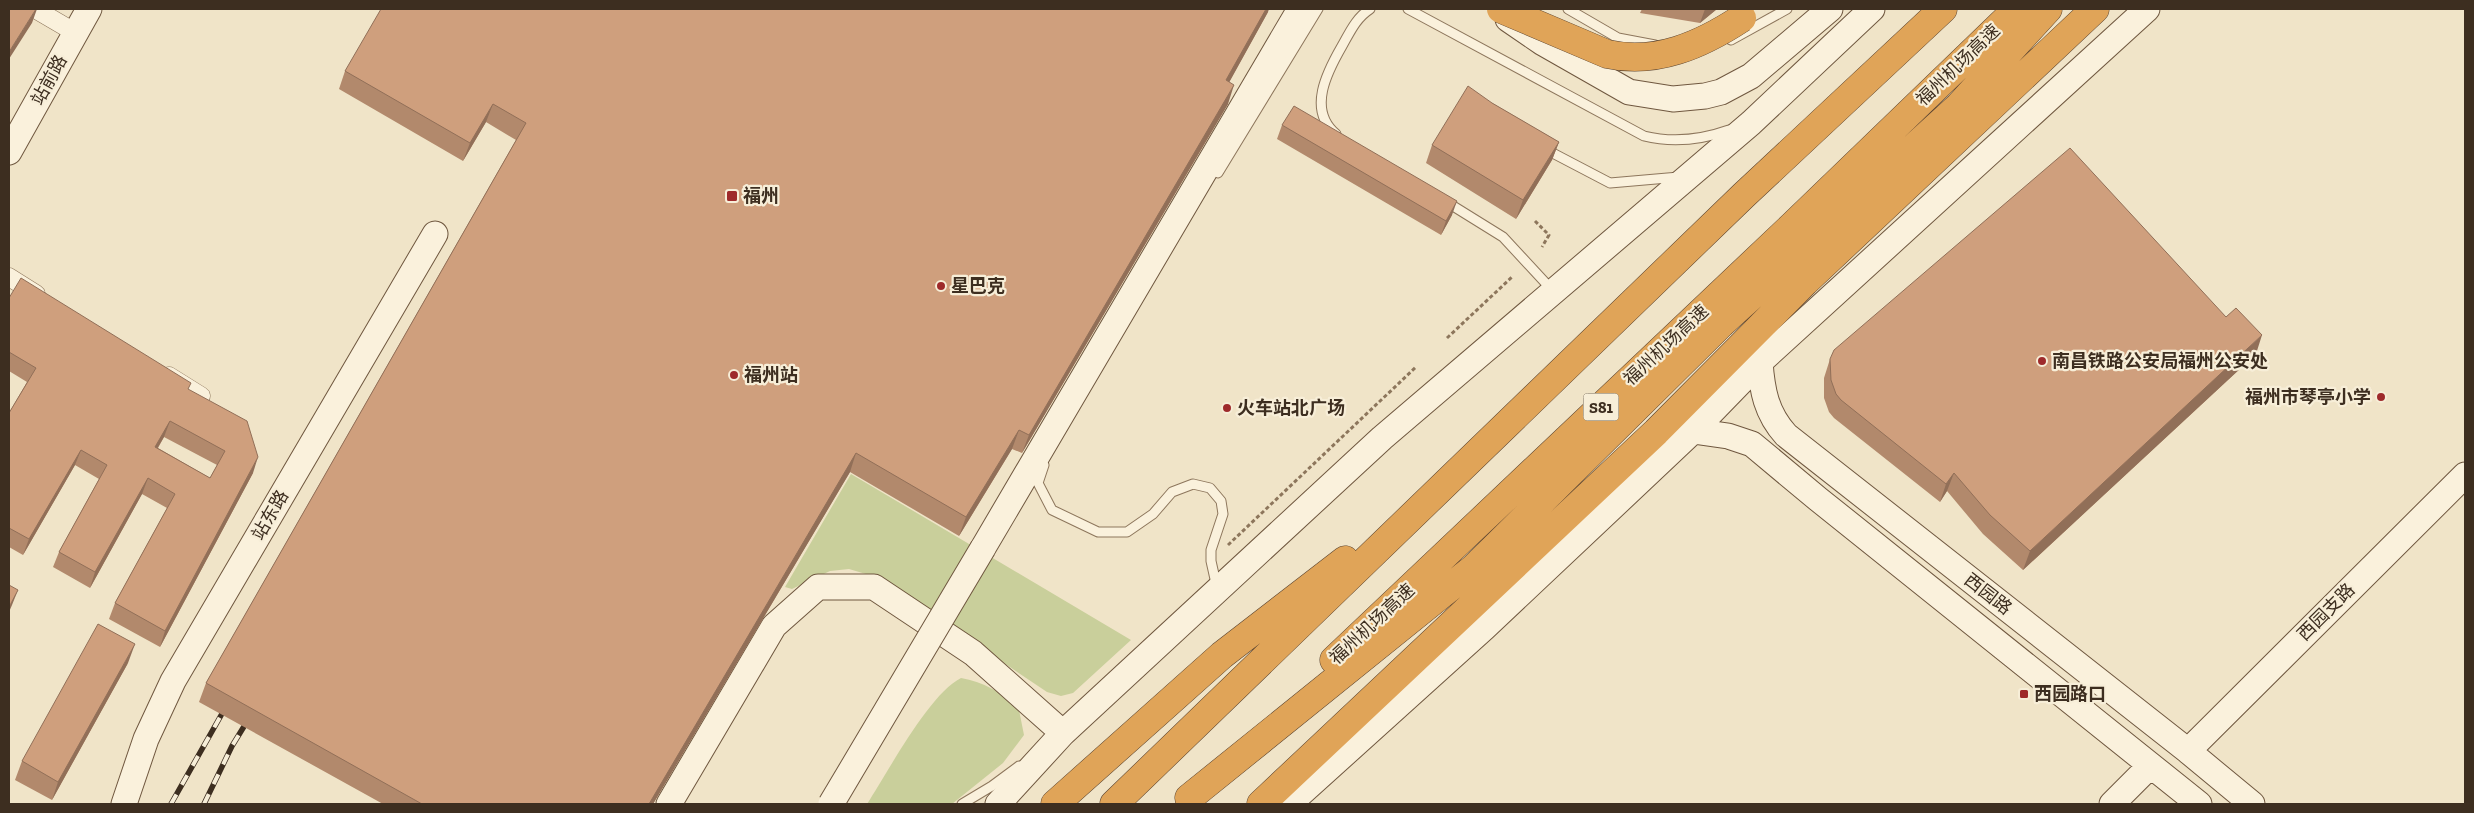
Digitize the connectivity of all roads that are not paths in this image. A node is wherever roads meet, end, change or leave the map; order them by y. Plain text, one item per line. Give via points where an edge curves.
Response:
1 (35, 9) edge
2 (89, 9) edge
3 (1300, 9) edge
4 (1318, 9) edge
5 (1370, 9) edge
6 (1408, 9) edge
7 (1492, 9) edge
8 (1501, 9) edge
9 (1568, 9) edge
10 (1754, 9) edge
11 (1787, 9) edge
12 (1830, 9) edge
13 (1872, 9) edge
14 (1943, 9) edge
15 (2017, 9) edge
16 (2048, 9) edge
17 (2146, 9) edge
18 (2088, 15) edge
19 (76, 33) junction
20 (1751, 123) junction
21 (1344, 140) edge
22 (1536, 144) edge
23 (9, 152) edge
24 (1689, 176) junction
25 (1215, 178) dead end
26 (1440, 198) edge
27 (435, 234) dead end
28 (9, 278) edge
29 (1147, 288) dead end
30 (1554, 292) junction
31 (51, 303) edge
32 (1760, 362) junction
33 (151, 365) edge
34 (201, 396) edge
35 (1693, 431) junction
36 (2465, 475) edge
37 (1450, 480) junction
38 (1217, 590) junction
39 (173, 681) junction
40 (1063, 733) junction
41 (2188, 751) junction
42 (2150, 766) junction
43 (1185, 801) edge
44 (114, 804) edge
45 (124, 804) edge
46 (669, 804) edge
47 (831, 804) edge
48 (962, 804) edge
49 (998, 804) edge
50 (1012, 804) edge
51 (1055, 804) edge
52 (1114, 804) edge
53 (1261, 804) edge
54 (1289, 804) edge
55 (2112, 804) edge
56 (2199, 804) edge
57 (2252, 804) edge

1 - 19 street
2 - 19 main road, 站前路
3 - 47 main road, bridge
4 - 25 lane
5 - 21 lane via 1356,22 1327,72 1323,87 1321,100 1325,123
6 - 20 lane via 1644,136 1680,141 1722,133
7 - 12 main road via 1542,43 1629,92 1674,99 1721,92 1744,80
8 - 10 highway, bridge via 1622,58 1654,57 1699,43
9 - 11 lane via 1618,38 1657,45 1728,42
13 - 20 main road
14 - 37 highway via 1744,195
15 - 43 highway, 福州机场高速 / S81
16 - 43 highway via 1959,106 1721,324 1474,568
17 - 32 main road
18 - 53 highway via 1805,282 1656,432
19 - 23 main road, 站前路
20 - 24 main road
22 - 24 lane via 1610,183
24 - 30 main road
26 - 30 lane via 1503,237
27 - 39 main road, 站东路
28 - 31 street
29 - 38 lane via 1049,449 1038,483 1052,510 1098,532 1126,532 1153,514 1172,492 1193,484 1210,488 1221,501 1223,514 1211,550
30 - 38 main road via 1382,438
32 - 35 main road
32 - 41 main road, 西园路 via 1766,404 1772,418 1786,435
33 - 34 street
35 - 42 main road, 西园路 via 1738,438 1758,448
35 - 54 main road via 1484,628
36 - 41 main road, 西园支路
37 - 51 highway via 1222,655
37 - 52 highway
38 - 40 main road
39 - 44 main road via 138,733
39 - 45 main road, 站东路 via 146,739
40 - 46 main road via 974,654 874,587 818,587 774,626
40 - 48 lane via 992,786
40 - 49 main road
40 - 50 main road
41 - 57 main road, 西园路
42 - 55 main road
42 - 56 main road, 西园路

